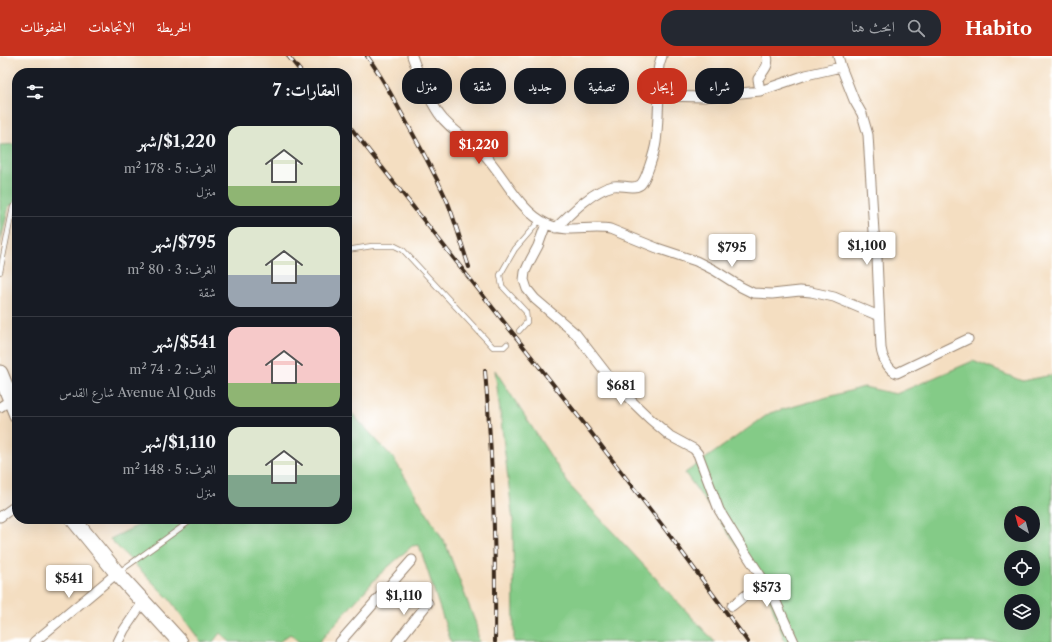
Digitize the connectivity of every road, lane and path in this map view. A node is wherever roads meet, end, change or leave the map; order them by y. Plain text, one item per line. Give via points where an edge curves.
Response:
1 (412, 56) edge
2 (662, 56) edge
3 (767, 56) edge
4 (838, 56) edge
5 (841, 67) junction
6 (658, 68) edge
7 (760, 91) junction
8 (687, 97) edge
9 (659, 104) edge
10 (12, 212) edge
11 (543, 222) junction
12 (556, 228) junction
13 (352, 249) edge
14 (0, 272) edge
15 (879, 316) junction
16 (519, 331) dead end
17 (968, 339) dead end
18 (507, 344) dead end
19 (0, 373) edge
20 (6, 404) edge
21 (12, 509) edge
22 (0, 517) edge
23 (77, 524) edge
24 (186, 524) edge
25 (412, 560) dead end
26 (117, 573) junction
27 (764, 582) junction
28 (143, 602) junction
29 (428, 603) dead end
30 (732, 606) dead end
31 (34, 642) edge
32 (118, 642) edge
33 (180, 642) edge
34 (340, 642) edge
35 (397, 642) edge
36 (794, 642) edge

1 - 11 street via 425,90 445,122 488,159 517,198
2 - 6 street
3 - 7 street via 767,66 758,79
4 - 5 street
5 - 7 street
5 - 15 street via 862,114 868,135
7 - 8 street
9 - 12 street via 656,144 642,183 636,187 614,186 603,190 586,200
10 - 14 lane
11 - 12 street
11 - 16 lane via 515,249 500,275 502,286 526,312 527,322
11 - 27 street via 538,246 525,272 527,289 576,334 617,387 649,418 670,436 694,449 719,510
12 - 15 street via 610,229 696,261 753,293 811,292 834,297
13 - 18 lane via 395,246 403,250 493,347 504,347
15 - 17 street via 882,353 895,373
19 - 20 main road
21 - 22 street
23 - 26 main road
24 - 26 lane
25 - 34 street
26 - 28 main road
26 - 31 street
27 - 30 street
27 - 36 street via 772,593
28 - 32 street
28 - 33 main road
29 - 35 street

